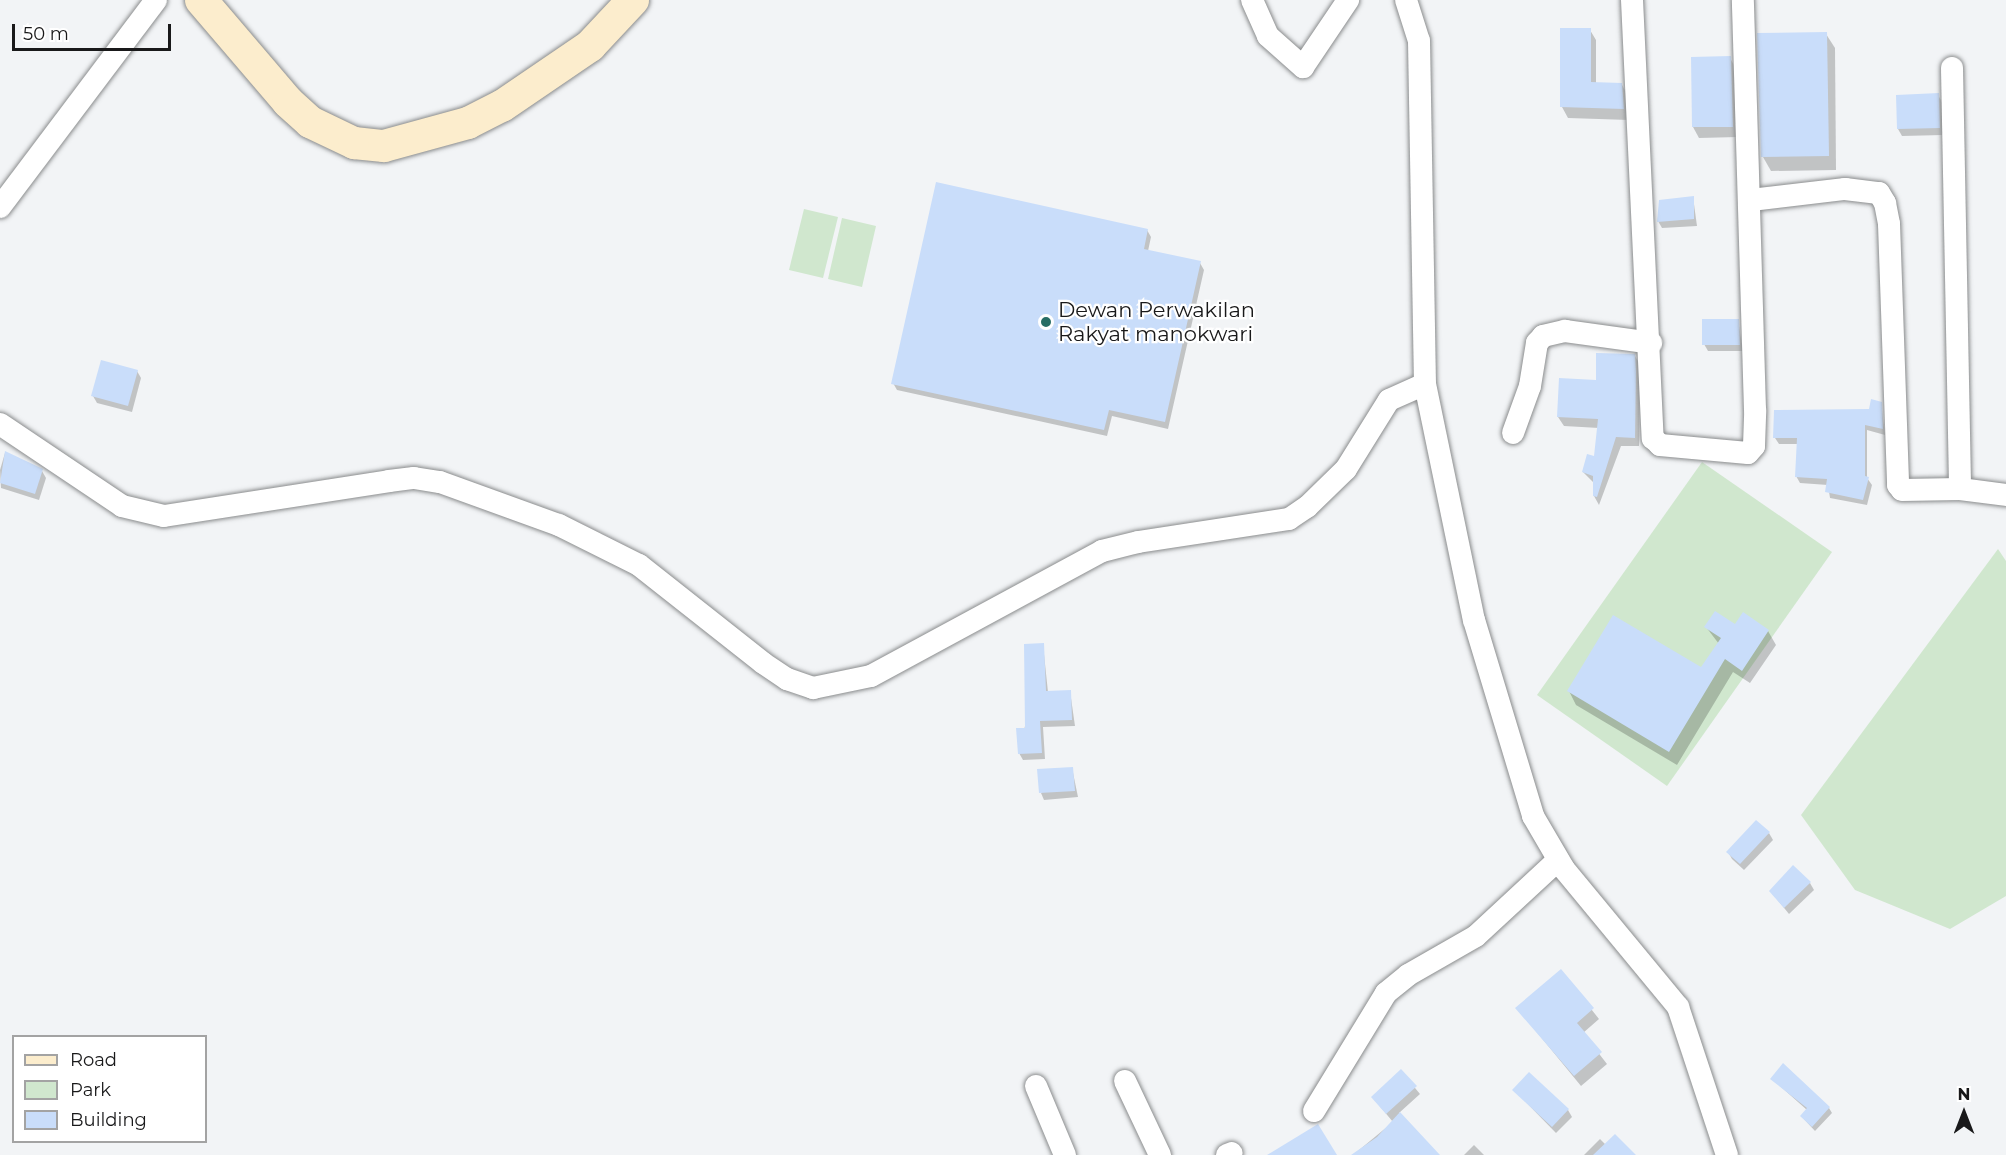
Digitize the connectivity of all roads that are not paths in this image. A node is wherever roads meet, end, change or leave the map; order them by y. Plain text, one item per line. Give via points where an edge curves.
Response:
1 (156, 0) edge
2 (201, 0) edge
3 (633, 0) edge
4 (1252, 0) edge
5 (1348, 0) edge
6 (1406, 0) edge
7 (1632, 0) edge
8 (1743, 0) edge
9 (1952, 68) dead end
10 (1751, 200) junction
11 (0, 207) edge
12 (1650, 343) junction
13 (1425, 384) junction
14 (0, 424) edge
15 (1513, 433) dead end
16 (1960, 489) junction
17 (2006, 495) edge
18 (1558, 860) junction
19 (1125, 1081) dead end
20 (1036, 1086) dead end
21 (1314, 1111) dead end
22 (1065, 1155) edge
23 (1160, 1155) edge
24 (1727, 1155) edge

1 - 11 street
2 - 3 street via 288,102 310,122 354,143 384,146 433,135 502,106 590,46
4 - 5 street via 1268,36 1304,67
6 - 13 street via 1419,41
7 - 12 street
8 - 10 street
9 - 16 street
10 - 12 street via 1752,451 1655,442
10 - 16 street via 1845,189 1879,193 1886,203 1889,224 1898,485 1906,491
12 - 15 street via 1565,331 1543,336 1537,344 1529,392
13 - 14 street via 1389,400 1346,469 1307,507 1288,519 1101,551 871,676 813,688 787,679 763,663 639,565 558,525 440,482 414,478 388,481 164,516 122,506
13 - 18 street via 1474,620 1526,797
16 - 17 street
18 - 21 street via 1476,936 1408,975 1386,993
18 - 24 street via 1678,1007
19 - 23 street
20 - 22 street

